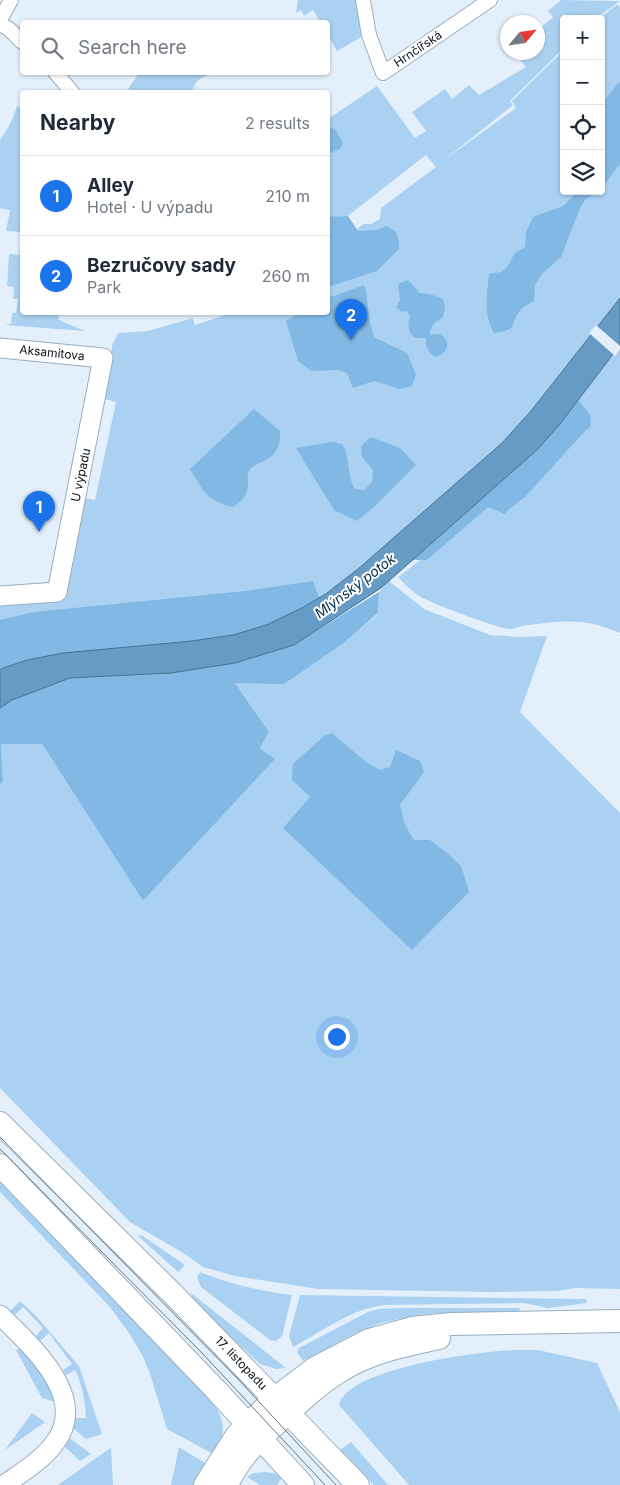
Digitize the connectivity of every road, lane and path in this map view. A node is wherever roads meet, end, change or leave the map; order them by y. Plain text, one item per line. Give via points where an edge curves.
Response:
1 (362, 0) edge
2 (490, 0) edge
3 (8, 1) edge
4 (0, 20) edge
5 (0, 24) edge
6 (20, 40) edge
7 (58, 75) edge
8 (70, 90) edge
9 (0, 348) edge
10 (103, 358) joint
11 (0, 596) edge
12 (0, 1122) edge
13 (0, 1165) edge
14 (0, 1315) edge
15 (620, 1321) edge
16 (547, 1322) junction
17 (282, 1405) junction
18 (254, 1431) junction
19 (4, 1485) edge
20 (205, 1485) edge
21 (227, 1485) edge
22 (303, 1485) edge
23 (358, 1485) edge

1 - 2 street, Hrnčířská via 369,35 383,73
3 - 4 street
5 - 6 street
7 - 8 street
9 - 10 street, Aksamitova
10 - 11 street, U výpadu via 57,592
12 - 17 street, 17. listopadu
13 - 18 street
14 - 19 street via 55,1376 65,1412 63,1428 54,1444
15 - 16 street, 17. listopadu
16 - 17 street, 17. listopadu via 458,1334 388,1350 342,1369 317,1387
16 - 17 street, 17. listopadu via 451,1324 395,1331 358,1345 315,1368
17 - 18 street, 17. listopadu
17 - 23 street
18 - 20 street via 227,1449
18 - 21 street
18 - 22 street

